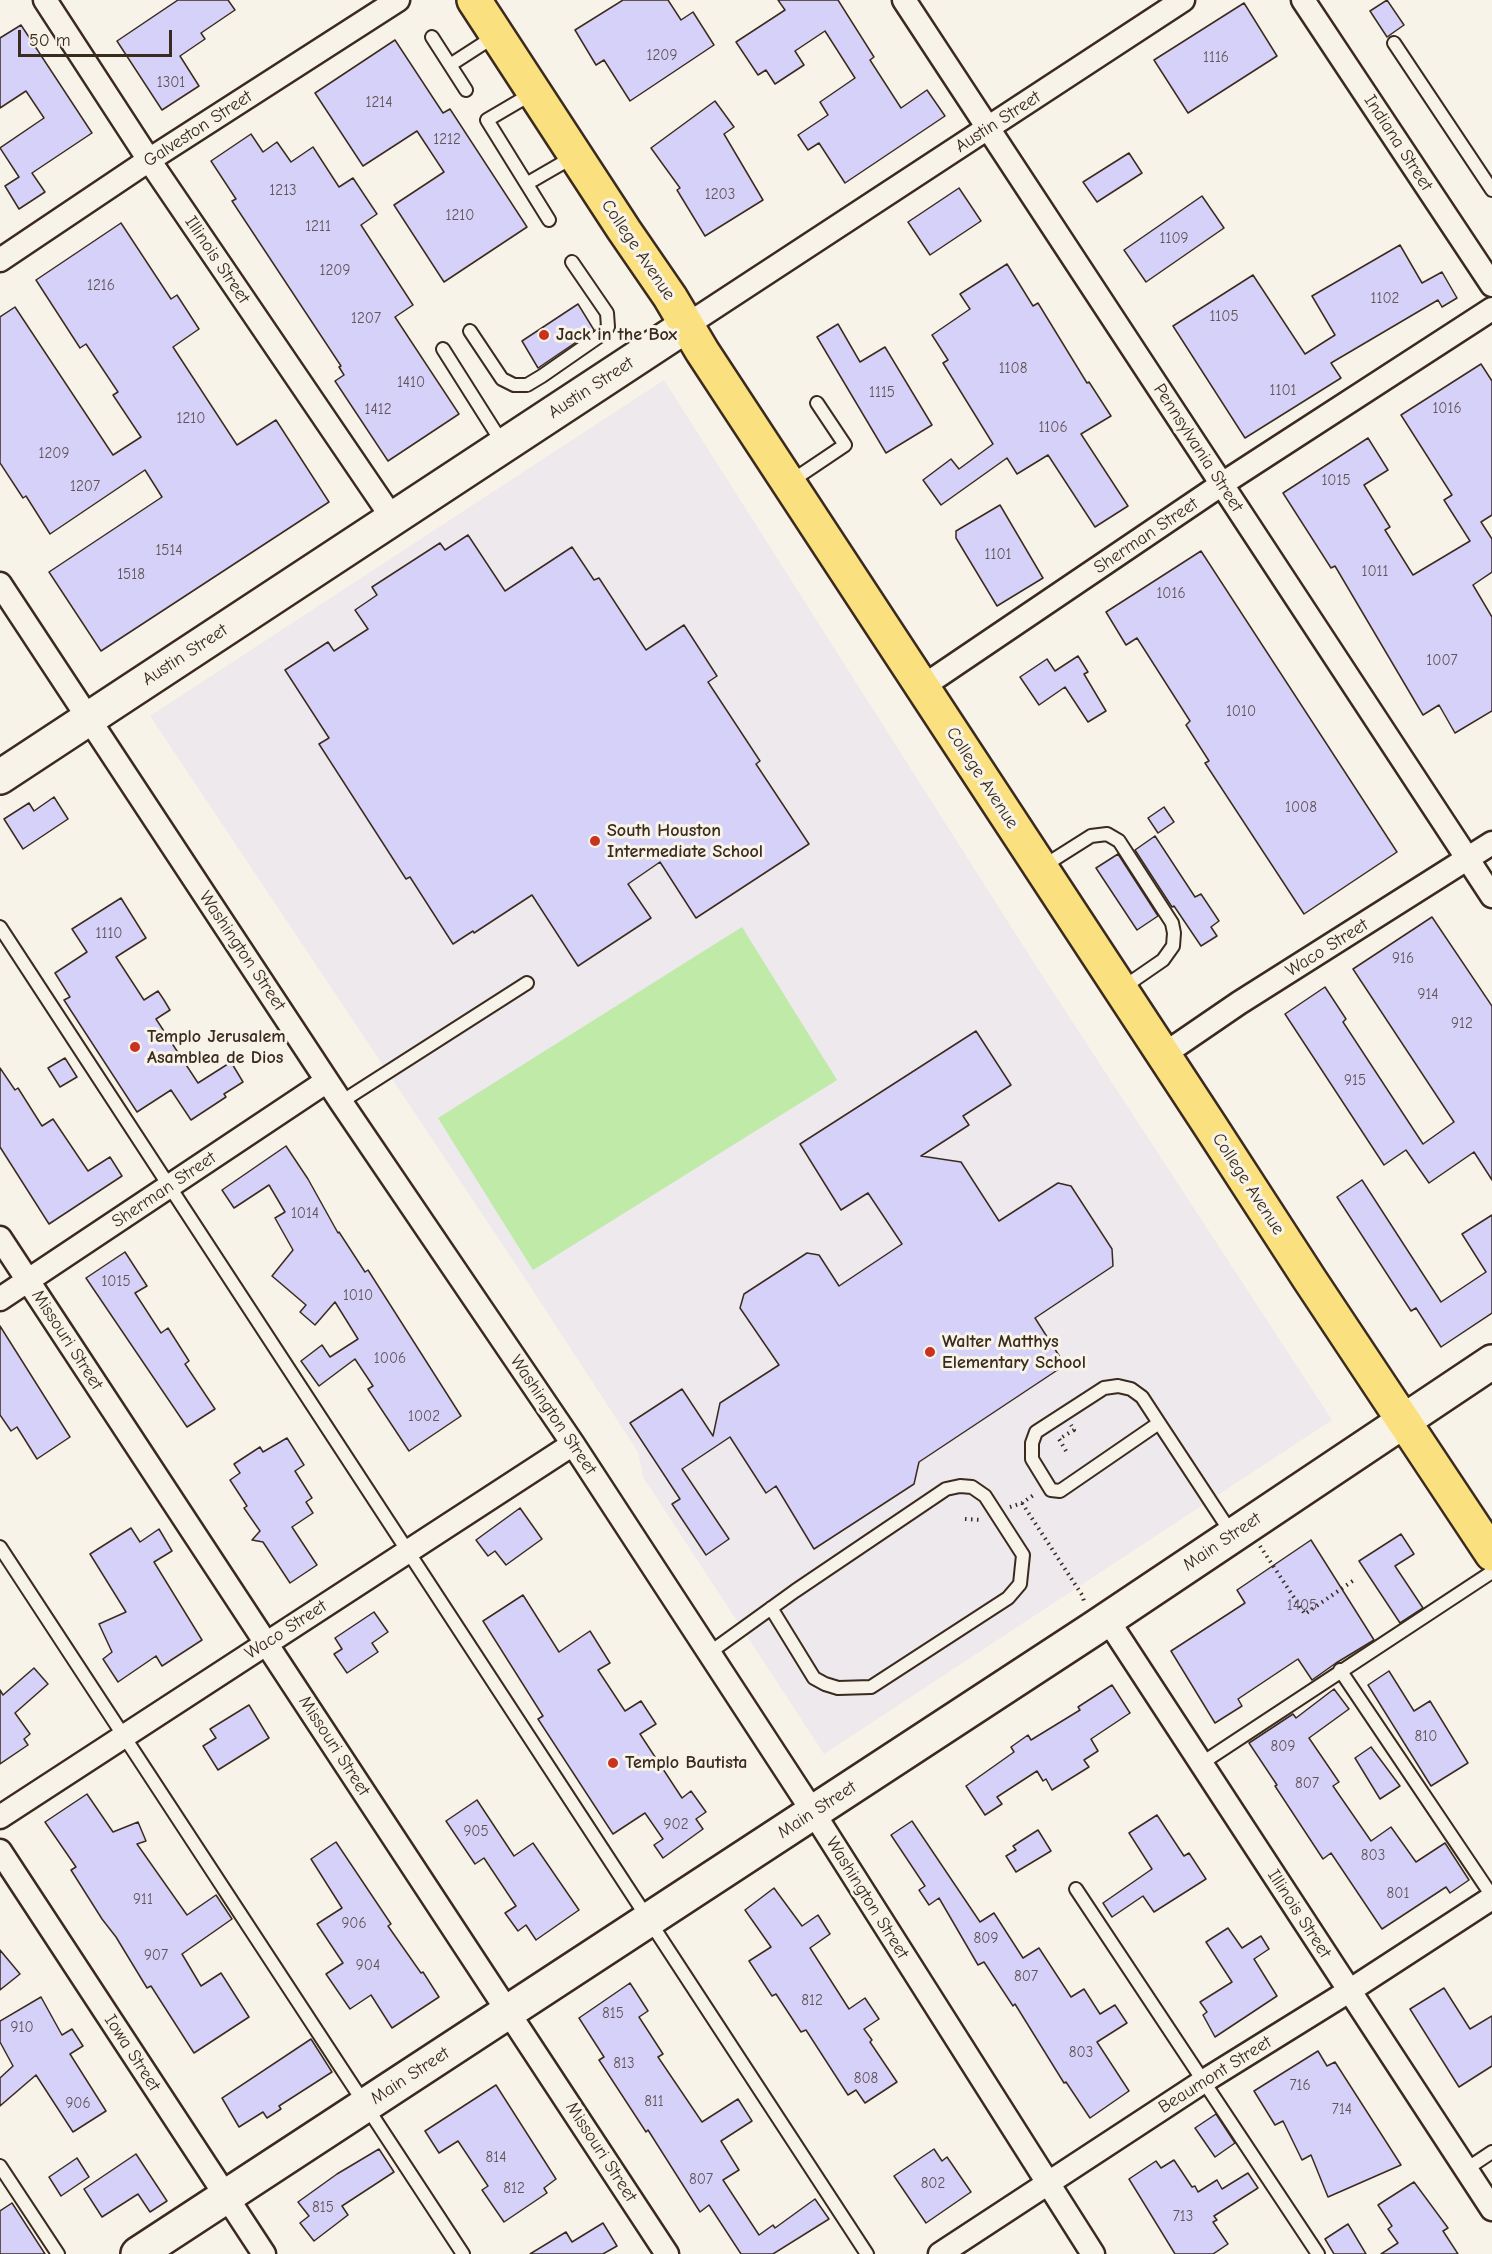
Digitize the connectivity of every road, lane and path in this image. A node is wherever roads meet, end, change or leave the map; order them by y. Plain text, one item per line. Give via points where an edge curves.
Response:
1 (45, 0) edge
2 (398, 0) edge
3 (474, 0) edge
4 (904, 0) edge
5 (1183, 0) edge
6 (1304, 0) edge
7 (497, 35) junction
8 (432, 37) dead end
9 (1394, 43) dead end
10 (450, 65) junction
11 (466, 90) dead end
12 (534, 92) junction
13 (989, 128) junction
14 (576, 155) junction
15 (149, 160) junction
16 (528, 183) junction
17 (1492, 190) edge
18 (549, 220) dead end
19 (0, 260) edge
20 (572, 262) dead end
21 (1492, 285) edge
22 (1492, 309) edge
23 (687, 325) junction
24 (470, 331) dead end
25 (442, 349) dead end
26 (817, 403) dead end
27 (504, 446) junction
28 (790, 482) junction
29 (1222, 484) junction
30 (393, 519) junction
31 (0, 584) edge
32 (922, 687) junction
33 (88, 719) junction
34 (0, 777) edge
35 (1492, 843) edge
36 (1468, 859) junction
37 (1041, 868) junction
38 (1492, 896) edge
39 (0, 927) edge
40 (527, 983) dead end
41 (1121, 989) junction
42 (1163, 1055) junction
43 (327, 1081) junction
44 (341, 1102) junction
45 (169, 1187) junction
46 (0, 1238) edge
47 (28, 1281) junction
48 (0, 1299) edge
49 (1492, 1362) edge
50 (1069, 1422) dead end
51 (1404, 1422) junction
52 (1160, 1423) junction
53 (573, 1444) junction
54 (1066, 1450) dead end
55 (1022, 1503) dead end
56 (1239, 1530) junction
57 (0, 1547) edge
58 (407, 1551) junction
59 (1492, 1554) edge
60 (1492, 1572) edge
61 (1354, 1580) dead end
62 (771, 1608) junction
63 (1100, 1624) junction
64 (266, 1644) junction
65 (709, 1653) junction
66 (1340, 1670) junction
67 (124, 1736) junction
68 (1202, 1763) junction
69 (813, 1812) junction
70 (0, 1817) edge
71 (0, 1851) edge
72 (1076, 1889) dead end
73 (1492, 1897) edge
74 (648, 1920) junction
75 (1349, 1991) junction
76 (508, 2012) junction
77 (1204, 2081) junction
78 (366, 2105) junction
79 (1492, 2152) edge
80 (0, 2166) edge
81 (1466, 2170) junction
82 (1047, 2184) junction
83 (226, 2196) junction
84 (1492, 2210) edge
85 (58, 2254) edge
86 (138, 2254) edge
87 (264, 2254) edge
88 (464, 2254) edge
89 (667, 2254) edge
90 (867, 2254) edge
91 (940, 2254) edge
92 (1093, 2254) edge
93 (1318, 2254) edge

1 - 15 street, Illinois Street
2 - 15 street, Galveston Street
3 - 7 main road, College Avenue
4 - 13 street, Pennsylvania Street
5 - 13 street, Austin Street
6 - 21 street, Indiana Street
7 - 10 lane
7 - 12 main road, College Avenue
8 - 10 lane
9 - 17 lane
10 - 11 lane
12 - 14 main road, College Avenue
12 - 16 lane via 487,120
13 - 23 street, Austin Street
13 - 29 street, Pennsylvania Street
14 - 16 lane
14 - 23 main road, College Avenue
15 - 19 street, Galveston Street
15 - 30 street, Illinois Street
16 - 18 lane
20 - 24 lane via 607,313 608,327 542,376 527,385 502,380
22 - 29 street, Sherman Street
23 - 27 street, Austin Street
23 - 28 main road, College Avenue
25 - 27 lane
26 - 28 lane via 845,445
27 - 30 street, Austin Street
28 - 32 main road, College Avenue
29 - 32 street, Sherman Street
29 - 36 street, Pennsylvania Street
30 - 33 street, Austin Street
31 - 33 street, Washington Street
32 - 37 main road, College Avenue
33 - 34 street, Austin Street
33 - 43 street, Washington Street
35 - 36 street, Waco Street
36 - 38 street, Pennsylvania Street
36 - 42 street, Waco Street
37 - 41 main road, College Avenue
37 - 41 lane via 1091,836 1107,834 1125,850 1172,923 1174,933 1173,946 1163,960
39 - 45 lane
40 - 44 lane
41 - 42 main road, College Avenue
42 - 51 main road, College Avenue
43 - 44 street, Washington Street
43 - 45 street, Sherman Street
44 - 53 street, Washington Street
45 - 47 street, Sherman Street
45 - 58 lane
46 - 47 street, Missouri Street
47 - 48 street, Sherman Street
47 - 64 street, Missouri Street
49 - 51 street, Main Street
50 - 54 path via 1074,1430 1059,1439
51 - 56 street, Main Street
51 - 59 main road, College Avenue
52 - 52 lane via 1142,1397 1131,1389 1104,1388 1036,1432 1032,1459 1051,1490 1060,1491
52 - 56 lane
53 - 58 street, Waco Street
53 - 65 street, Washington Street
55 - 63 path
56 - 61 path via 1305,1614
56 - 63 street, Main Street
57 - 67 lane
58 - 64 street, Waco Street
58 - 74 lane
60 - 66 lane
62 - 62 lane via 946,1489 960,1486 972,1487 985,1496 1023,1555 1020,1584 1008,1598 871,1687 838,1688 814,1678
62 - 65 lane
63 - 68 street, Illinois Street
63 - 69 street, Main Street
64 - 67 street, Waco Street
64 - 76 street, Missouri Street
65 - 69 street, Washington Street
66 - 68 lane
66 - 73 lane
67 - 70 street, Waco Street
67 - 78 lane
68 - 75 street, Illinois Street
69 - 74 street, Main Street
69 - 82 street, Washington Street
71 - 83 street, Iowa Street
72 - 77 lane
73 - 75 street, Beaumont Street
74 - 76 street, Main Street
74 - 90 lane
75 - 77 street, Beaumont Street
75 - 81 street, Illinois Street
76 - 78 street, Main Street
76 - 89 street, Missouri Street
77 - 82 street, Beaumont Street
77 - 93 lane
78 - 83 street, Main Street
78 - 88 lane
79 - 81 lane
80 - 85 lane
81 - 84 street, Illinois Street
82 - 91 street, Beaumont Street
82 - 92 street, Washington Street
83 - 86 street, Main Street
83 - 87 street, Iowa Street

